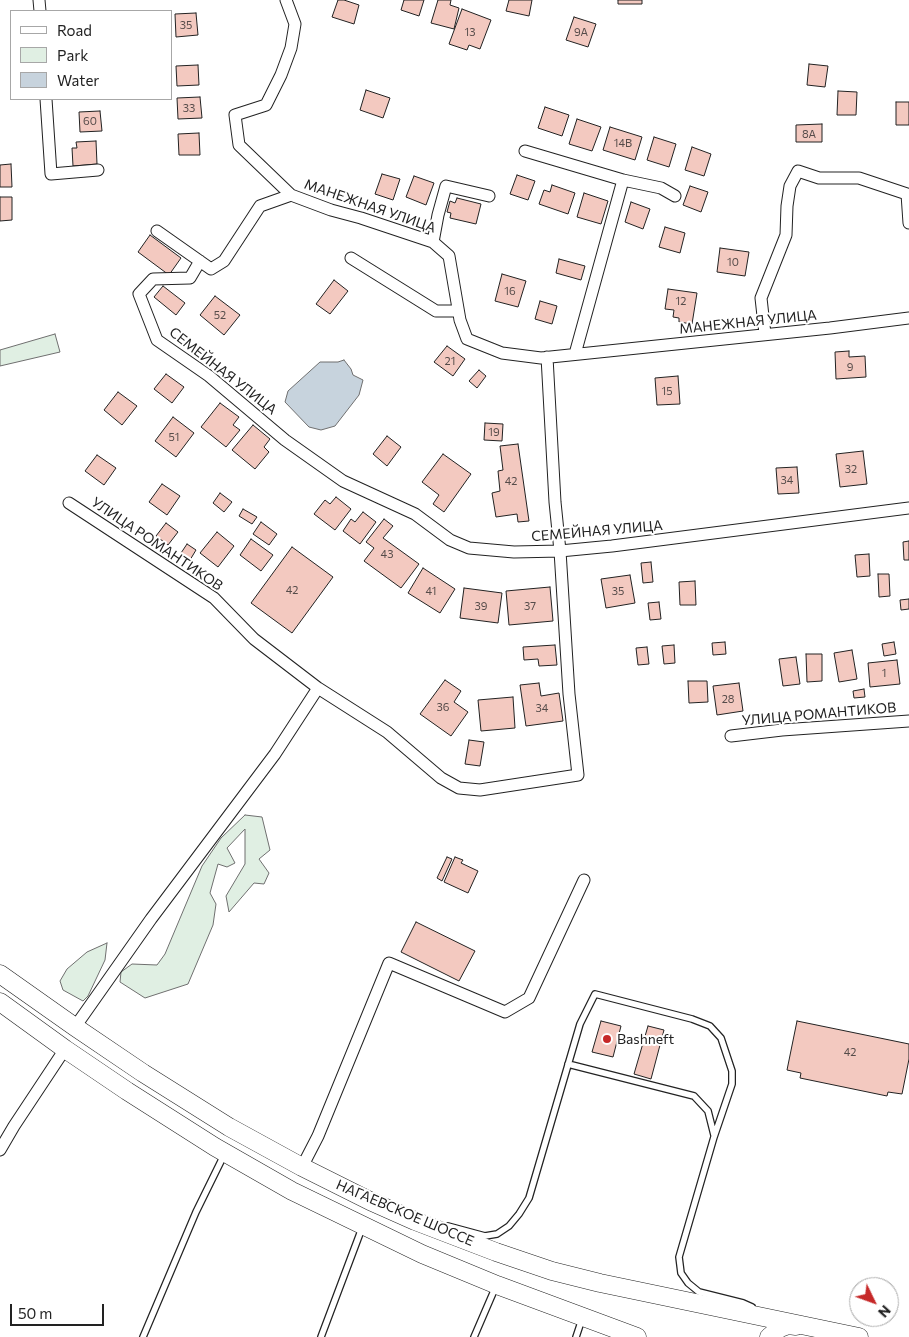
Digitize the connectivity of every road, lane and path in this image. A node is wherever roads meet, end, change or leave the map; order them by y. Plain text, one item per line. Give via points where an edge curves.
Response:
1 (286, 0) edge
2 (46, 100) edge
3 (525, 151) dead end
4 (98, 170) dead end
5 (623, 180) junction
6 (908, 193) edge
7 (291, 195) junction
8 (489, 196) dead end
9 (675, 196) dead end
10 (909, 223) edge
11 (157, 231) dead end
12 (433, 242) junction
13 (351, 258) dead end
14 (200, 261) junction
15 (458, 311) junction
16 (909, 318) edge
17 (765, 334) junction
18 (575, 354) junction
19 (547, 357) junction
20 (69, 503) dead end
21 (909, 508) edge
22 (560, 551) junction
23 (318, 688) junction
24 (909, 721) edge
25 (731, 736) dead end
26 (584, 880) dead end
27 (0, 974) edge
28 (0, 1002) edge
29 (75, 1027) junction
30 (65, 1049) junction
31 (568, 1064) junction
32 (714, 1137) junction
33 (0, 1150) edge
34 (225, 1153) junction
35 (302, 1167) junction
36 (415, 1220) junction
37 (363, 1226) junction
38 (497, 1285) junction
39 (582, 1317) junction
40 (774, 1318) junction
41 (812, 1326) junction
42 (143, 1337) edge
43 (321, 1337) edge
44 (474, 1337) edge
45 (576, 1337) edge
46 (637, 1337) edge
47 (769, 1337) edge
48 (859, 1337) edge

1 - 7 street, МАНЕЖНАЯ УЛИЦА via 295,24 281,75 266,105 235,115 239,145
2 - 4 street via 51,174
3 - 5 street
5 - 9 street via 660,188
5 - 18 street
6 - 10 street
6 - 17 street via 860,178 819,178 798,171 790,186 786,235 761,298
7 - 12 street, МАНЕЖНАЯ УЛИЦА
7 - 14 street via 260,206 224,261 210,269
8 - 12 street via 446,186
11 - 14 street
12 - 15 street, МАНЕЖНАЯ УЛИЦА via 449,256
13 - 15 street via 436,311
14 - 22 street, СЕМЕЙНАЯ УЛИЦА via 190,278 153,279 139,294 157,340 209,376 285,440 342,481 415,514 450,540 469,548 514,552
15 - 19 street, МАНЕЖНАЯ УЛИЦА via 467,339 502,353
16 - 17 street, МАНЕЖНАЯ УЛИЦА
17 - 18 street, МАНЕЖНАЯ УЛИЦА
18 - 19 street, МАНЕЖНАЯ УЛИЦА
19 - 22 street
20 - 23 street, УЛИЦА РОМАНТИКОВ via 214,598 254,639
21 - 22 street, СЕМЕЙНАЯ УЛИЦА via 695,537
22 - 23 street, УЛИЦА РОМАНТИКОВ via 578,775 480,790 459,788 441,778 387,732
23 - 29 street via 274,754
24 - 25 street, УЛИЦА РОМАНТИКОВ
26 - 35 street via 529,998 505,1012 389,963 318,1136
27 - 29 main road, НАГАЕВСКОЕ ШОССЕ
28 - 30 main road, НАГАЕВСКОЕ ШОССЕ
29 - 35 main road, НАГАЕВСКОЕ ШОССЕ via 230,1127
30 - 33 street
30 - 34 main road, НАГАЕВСКОЕ ШОССЕ
31 - 32 lane via 694,1096 708,1111
31 - 32 lane via 580,1024 595,994 710,1026 721,1038 732,1070 732,1084
31 - 36 lane via 528,1198 509,1226 497,1234 485,1236 458,1227
32 - 40 lane via 679,1257 682,1273 699,1292 743,1303
34 - 37 main road, НАГАЕВСКОЕ ШОССЕ via 292,1192
34 - 42 lane
35 - 36 main road, НАГАЕВСКОЕ ШОССЕ
36 - 40 main road, НАГАЕВСКОЕ ШОССЕ via 552,1271
37 - 38 main road, НАГАЕВСКОЕ ШОССЕ
37 - 43 lane
38 - 39 main road, НАГАЕВСКОЕ ШОССЕ
38 - 44 lane
39 - 45 lane
39 - 46 main road, НАГАЕВСКОЕ ШОССЕ
40 - 41 main road, НАГАЕВСКОЕ ШОССЕ
41 - 47 main road via 788,1325
41 - 48 main road, НАГАЕВСКОЕ ШОССЕ

